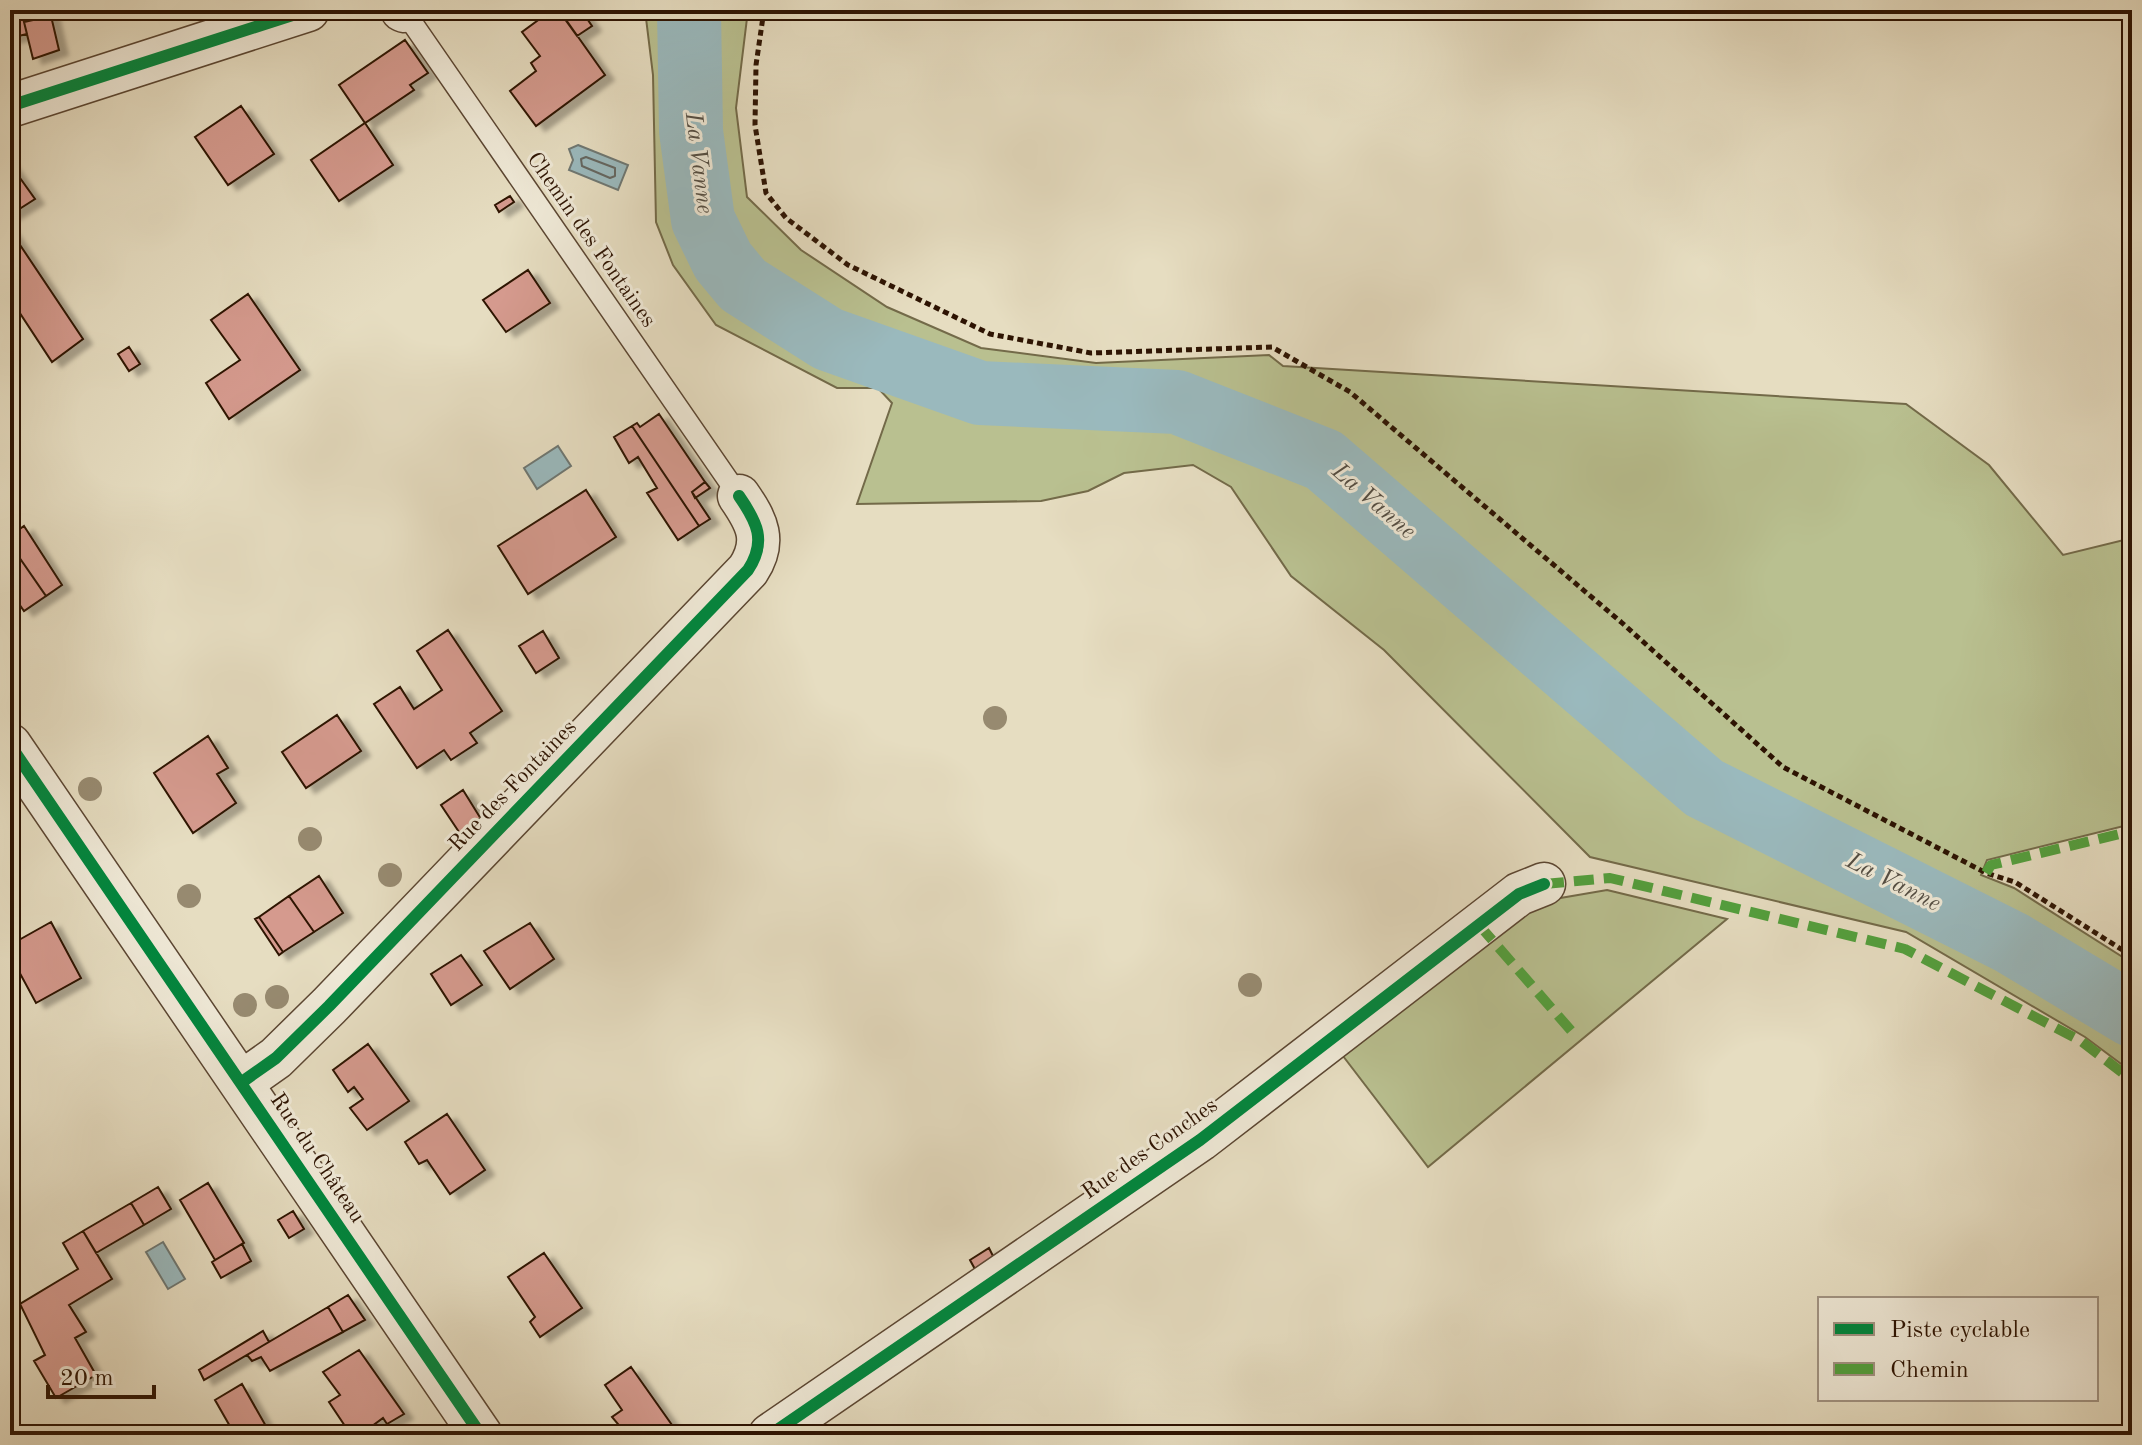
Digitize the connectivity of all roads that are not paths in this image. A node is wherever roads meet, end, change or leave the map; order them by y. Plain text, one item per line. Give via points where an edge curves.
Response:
1 (308, 10) edge
2 (403, 11) edge
3 (10, 106) edge
4 (739, 496) joint
5 (10, 745) edge
6 (1544, 884) dead end
7 (242, 1082) junction
8 (481, 1435) edge
9 (770, 1435) edge

1 - 3 street
2 - 4 lane, Chemin des Fontaines
4 - 7 street, Rue des Fontaines via 756,520 761,542 748,570 329,1006 276,1058
5 - 7 street, Rue du Château
6 - 9 street, Rue des Conches via 1519,894 1200,1140
7 - 8 street, Rue du Château

